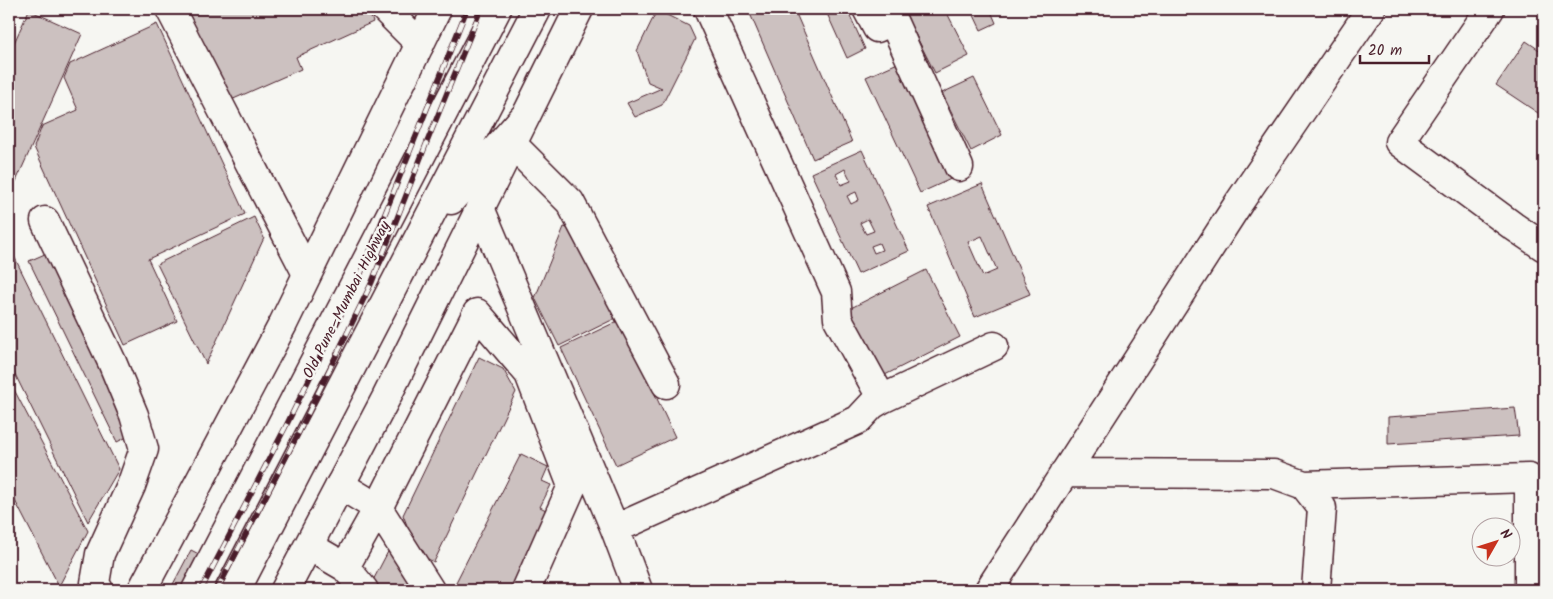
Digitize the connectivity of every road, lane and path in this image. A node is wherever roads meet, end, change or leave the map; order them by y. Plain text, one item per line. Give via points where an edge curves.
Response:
1 (170, 9) edge
2 (385, 9) edge
3 (437, 9) edge
4 (497, 9) edge
5 (537, 9) edge
6 (579, 9) edge
7 (708, 9) edge
8 (868, 9) edge
9 (1371, 9) edge
10 (1490, 9) edge
11 (420, 44) junction
12 (526, 115) junction
13 (512, 144) junction
14 (959, 167) dead end
15 (480, 208) junction
16 (45, 221) dead end
17 (422, 233) junction
18 (1544, 247) edge
19 (307, 274) junction
20 (994, 346) dead end
21 (666, 384) dead end
22 (882, 399) junction
23 (1064, 473) junction
24 (340, 485) junction
25 (1304, 485) junction
26 (378, 508) junction
27 (615, 529) junction
28 (309, 546) junction
29 (345, 567) junction
30 (99, 590) edge
31 (142, 590) edge
32 (196, 590) edge
33 (236, 590) edge
34 (285, 590) edge
35 (364, 590) edge
36 (430, 590) edge
37 (526, 590) edge
38 (638, 590) edge
39 (989, 590) edge
40 (1316, 590) edge
41 (1529, 590) edge

1 - 19 main road
2 - 11 main road
3 - 11 main road
4 - 32 main road, Old Pune–Mumbai Highway
5 - 17 main road
6 - 12 main road
7 - 22 main road via 836,292 838,319
8 - 14 main road via 877,28 893,21
9 - 23 main road via 1240,201
10 - 18 main road via 1399,142
11 - 19 main road
12 - 13 main road
12 - 17 main road
13 - 15 main road
13 - 21 main road via 570,202
15 - 24 main road
15 - 27 main road
16 - 30 main road via 112,362 144,449 100,554 95,583
17 - 33 main road
19 - 31 main road
20 - 22 main road
22 - 27 main road via 872,404 858,420
23 - 25 main road via 1274,474
23 - 39 main road
24 - 26 main road
24 - 28 main road
25 - 40 main road via 1322,508
25 - 41 main road via 1529,478
26 - 29 main road
26 - 36 main road
26 - 37 main road via 477,313 530,374 572,486
27 - 38 main road
28 - 29 main road
28 - 34 main road
29 - 35 main road

